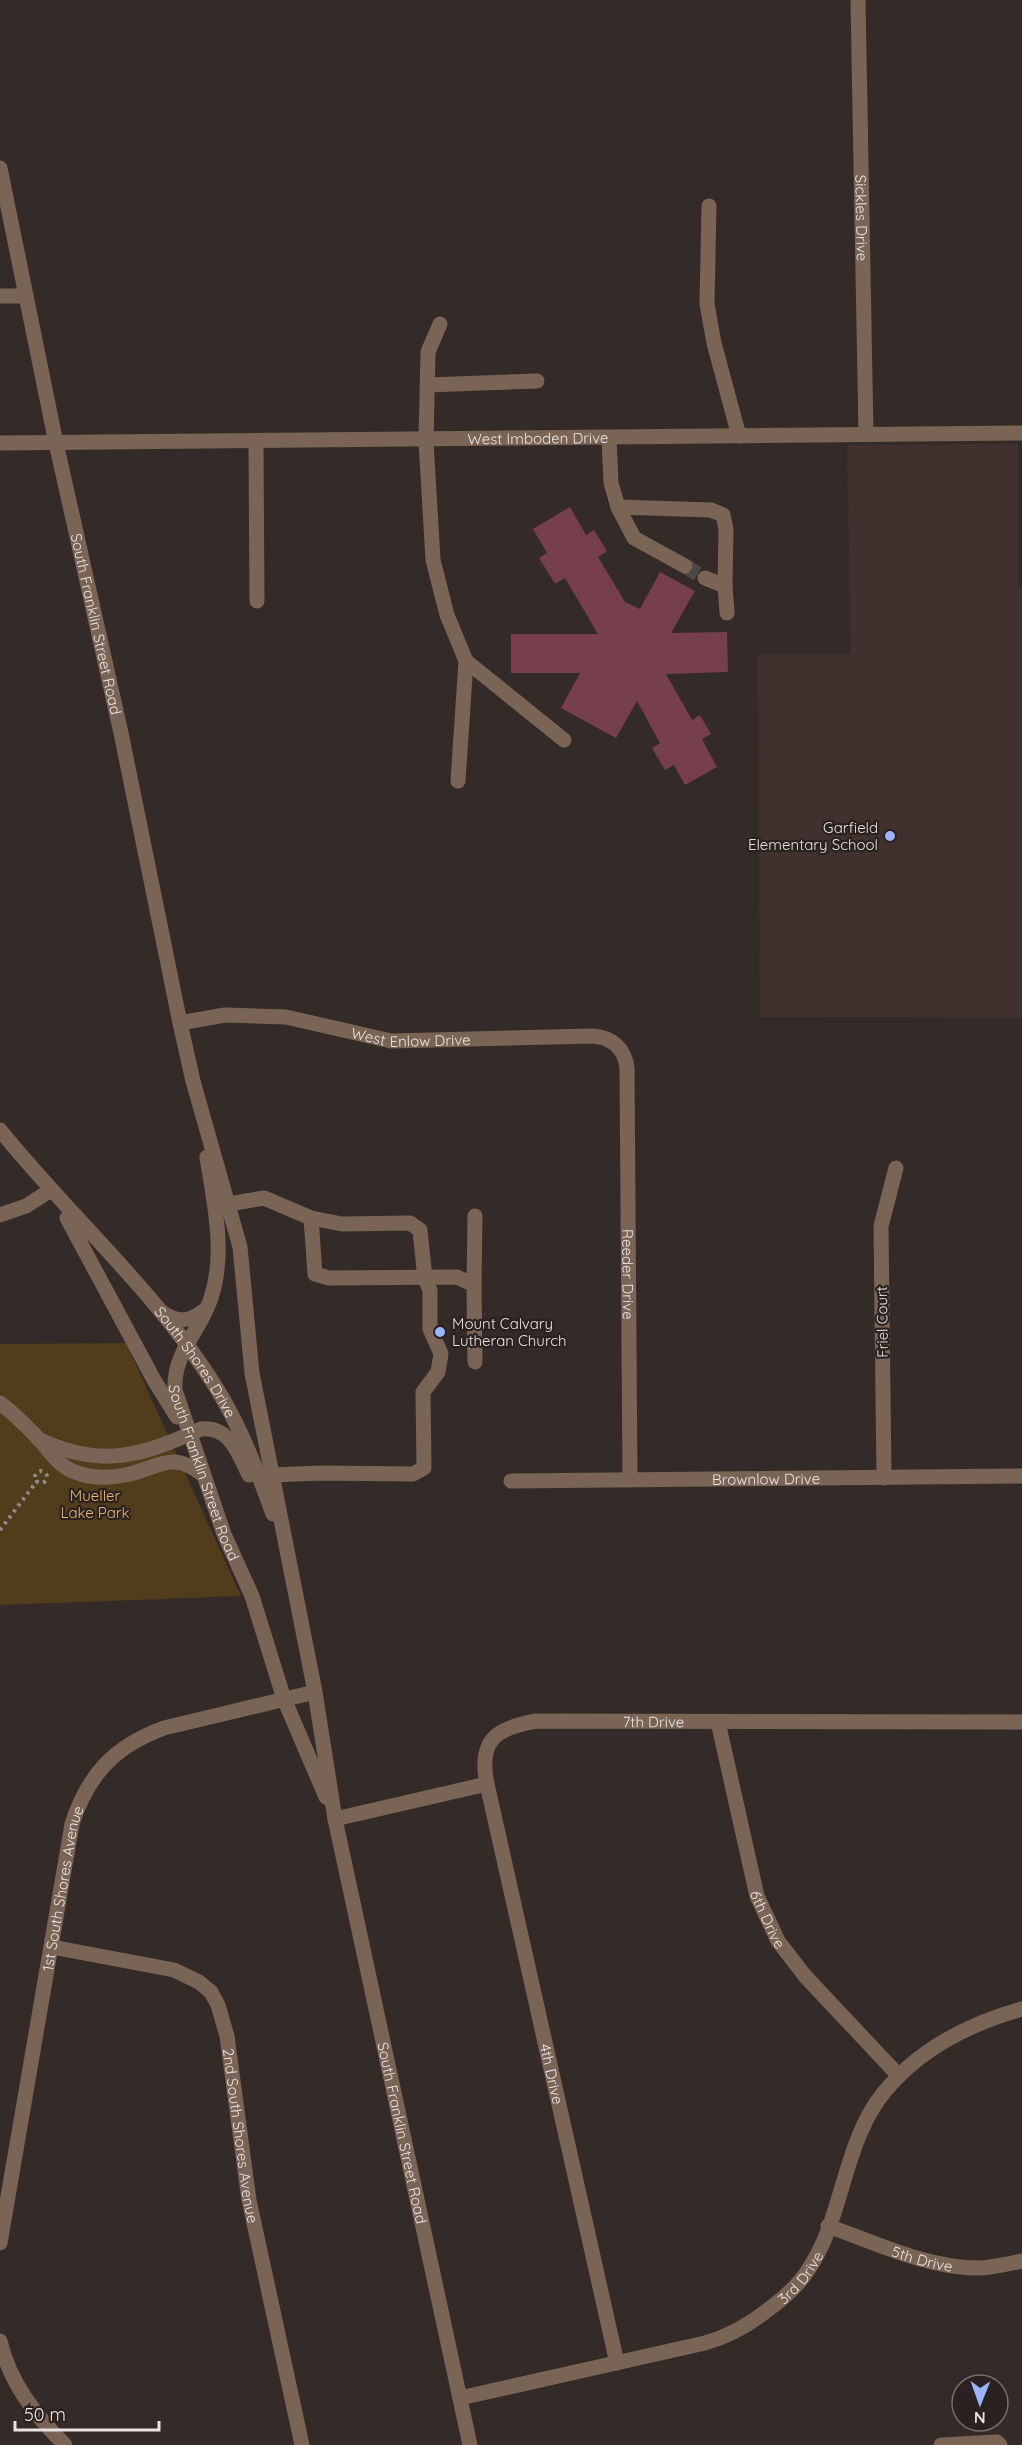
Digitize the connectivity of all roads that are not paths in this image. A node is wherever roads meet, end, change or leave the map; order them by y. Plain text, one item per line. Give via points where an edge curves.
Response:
1 (858, 0) edge
2 (0, 168) edge
3 (709, 206) dead end
4 (0, 296) edge
5 (26, 296) junction
6 (440, 324) dead end
7 (537, 381) dead end
8 (427, 385) junction
9 (1022, 433) edge
10 (866, 434) junction
11 (739, 436) junction
12 (609, 438) junction
13 (426, 441) junction
14 (56, 442) junction
15 (256, 442) junction
16 (0, 443) edge
17 (618, 507) junction
18 (685, 566) tunnel mouth
19 (705, 578) tunnel mouth
20 (725, 586) junction
21 (257, 601) dead end
22 (727, 613) dead end
23 (466, 661) junction
24 (564, 740) dead end
25 (458, 781) dead end
26 (180, 1023) junction
27 (627, 1068) joint
28 (194, 1081) junction
29 (0, 1130) edge
30 (896, 1168) dead end
31 (51, 1190) junction
32 (229, 1204) junction
33 (0, 1215) edge
34 (475, 1216) dead end
35 (311, 1218) junction
36 (425, 1279) junction
37 (474, 1285) junction
38 (158, 1309) junction
39 (207, 1309) junction
40 (186, 1345) junction
41 (475, 1362) dead end
42 (0, 1403) edge
43 (189, 1435) junction
44 (38, 1438) junction
45 (203, 1475) junction
46 (273, 1475) junction
47 (1022, 1476) edge
48 (884, 1478) junction
49 (630, 1480) junction
50 (511, 1481) dead end
51 (291, 1564) junction
52 (315, 1692) junction
53 (284, 1699) junction
54 (718, 1722) junction
55 (1022, 1722) edge
56 (487, 1784) junction
57 (335, 1819) junction
58 (52, 1947) junction
59 (1022, 2009) edge
60 (899, 2076) junction
61 (828, 2226) junction
62 (0, 2243) edge
63 (1022, 2261) edge
64 (0, 2341) edge
65 (617, 2363) junction
66 (460, 2398) junction
67 (65, 2445) edge
68 (302, 2445) edge
69 (470, 2445) edge
70 (941, 2445) edge
71 (1000, 2445) edge

1 - 10 street, Sickles Drive
2 - 5 street, South Franklin Street Road
3 - 11 street via 707,304
4 - 5 street
5 - 14 street, South Franklin Street Road
6 - 8 street via 428,352
7 - 8 street
8 - 13 street
9 - 10 street, West Imboden Drive
10 - 11 street, West Imboden Drive
11 - 12 street, West Imboden Drive
12 - 13 street, West Imboden Drive
12 - 17 street via 611,483
13 - 15 street, West Imboden Drive
13 - 23 street via 433,560 447,615
14 - 15 street, West Imboden Drive
14 - 16 street, West Imboden Drive
14 - 26 street, South Franklin Street Road
15 - 21 street
17 - 18 street via 634,538
17 - 20 street via 711,510 723,515
19 - 20 street
20 - 22 street
23 - 24 street
23 - 25 street
26 - 27 street, West Enlow Drive via 225,1016 286,1017 391,1041 598,1036 618,1046
26 - 28 street, South Franklin Street Road
27 - 49 street, Reeder Drive
28 - 32 street, South Franklin Street Road
28 - 39 street, South Franklin Street Road via 218,1240 217,1270
29 - 31 street, South Shores Drive
30 - 48 street, Friel Court via 881,1226
31 - 33 street via 26,1206
31 - 38 street, South Shores Drive
31 - 43 street, South Shores Drive via 154,1380
32 - 35 street via 264,1198
32 - 46 street, South Franklin Street Road via 244,1276 252,1373
34 - 37 street
35 - 36 street via 342,1224 410,1223 420,1230
35 - 36 street via 315,1274 329,1278
36 - 37 street via 457,1277
36 - 46 street via 430,1290 430,1329 441,1354 438,1372 423,1392 424,1468 413,1474
37 - 41 street
38 - 39 street via 169,1317 184,1320
38 - 40 street, South Shores Drive
39 - 40 street, South Franklin Street Road
40 - 43 street, South Franklin Street Road via 175,1379
40 - 51 street, South Shores Drive via 216,1388 247,1445
42 - 44 street
43 - 44 street via 146,1452 121,1456 78,1452
43 - 45 street, South Franklin Street Road
43 - 51 street via 210,1428 226,1434
44 - 45 street via 64,1467 85,1475 120,1476 170,1461 188,1465
45 - 53 street, South Franklin Street Road via 252,1596
46 - 51 street, South Franklin Street Road
47 - 48 street, Brownlow Drive
48 - 49 street, Brownlow Drive
49 - 50 street, Brownlow Drive
51 - 52 street, South Franklin Street Road
52 - 53 street, 1st South Shores Avenue
52 - 57 street, South Franklin Street Road
53 - 57 street, South Franklin Street Road
53 - 58 street, 1st South Shores Avenue via 141,1736 106,1761 85,1792 72,1824
54 - 55 street, 7th Drive
54 - 56 street, 7th Drive via 551,1720 506,1728 496,1734 485,1752
54 - 60 street, 6th Drive via 757,1896 778,1941 805,1976
56 - 57 street
56 - 65 street, 4th Drive
57 - 66 street, South Franklin Street Road
58 - 62 street, 1st South Shores Avenue
58 - 68 street, 2nd South Shores Avenue via 174,1970 199,1982 218,2005 226,2036 249,2200
59 - 60 street, 3rd Drive via 984,2021 944,2041
60 - 61 street, 3rd Drive via 865,2123
61 - 63 street, 5th Drive via 949,2265 992,2267
61 - 65 street, 3rd Drive via 810,2268 799,2282 741,2330 705,2343
64 - 67 street via 20,2391
65 - 66 street, 3rd Drive
66 - 69 street, South Franklin Street Road
70 - 71 street

